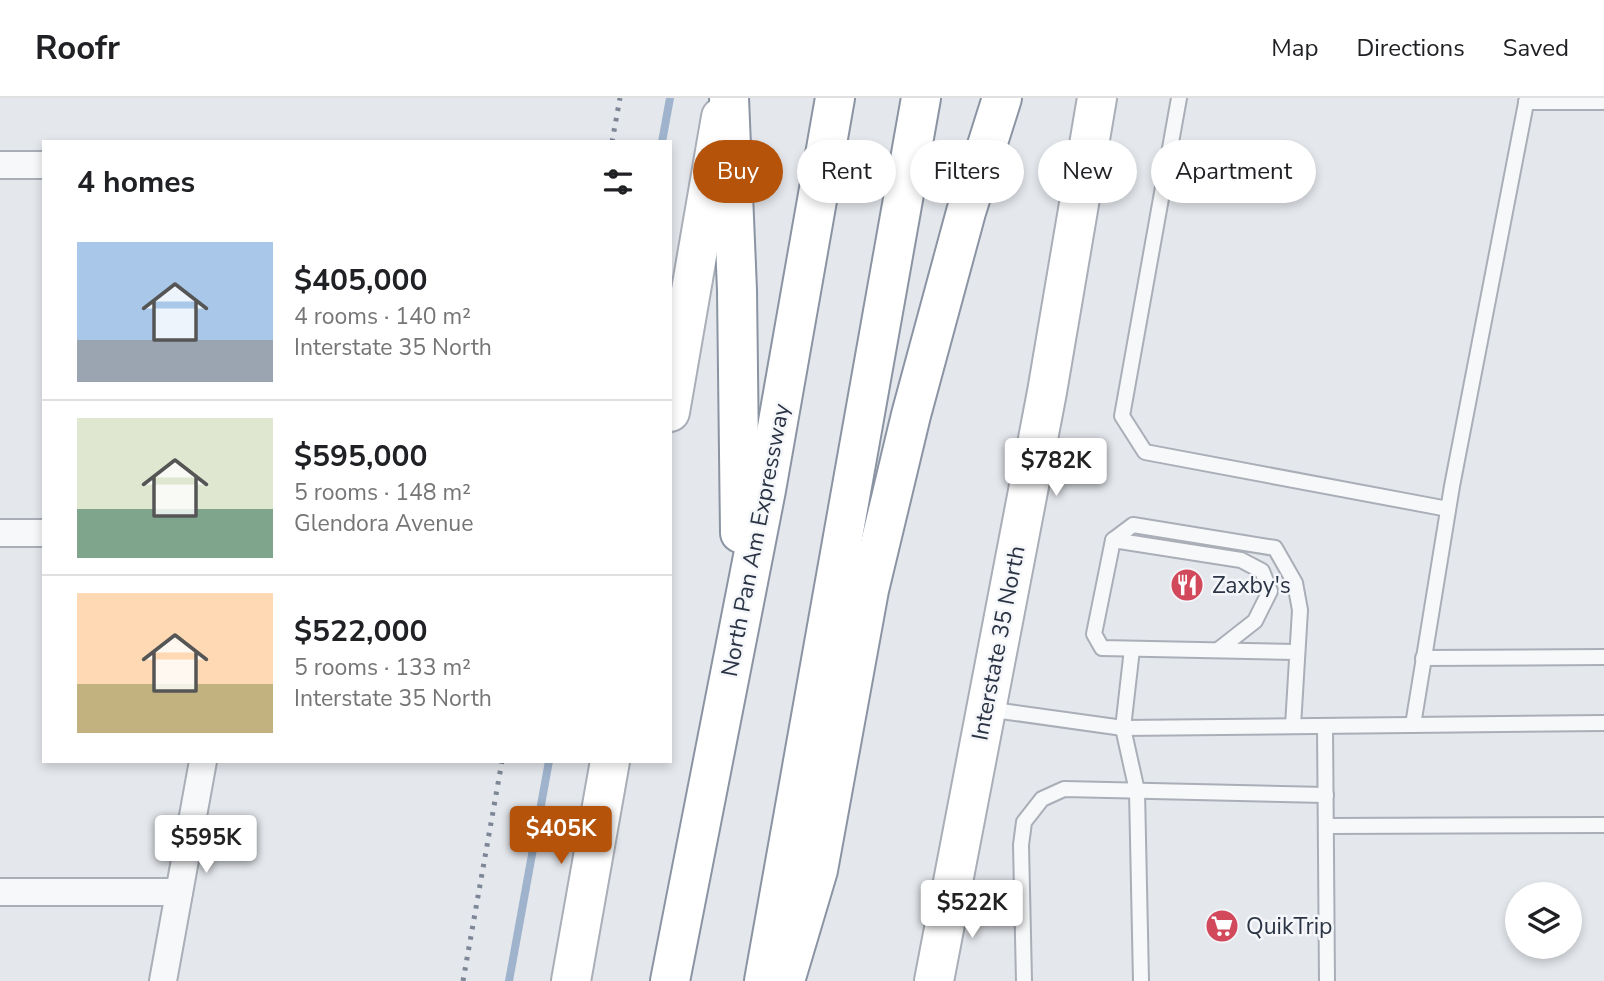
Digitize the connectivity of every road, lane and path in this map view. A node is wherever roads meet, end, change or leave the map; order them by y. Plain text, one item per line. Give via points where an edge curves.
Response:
1 (727, 98) edge
2 (835, 98) edge
3 (921, 98) edge
4 (1002, 98) edge
5 (1097, 98) edge
6 (1179, 98) edge
7 (1527, 100) edge
8 (1604, 102) edge
9 (0, 165) edge
10 (42, 165) edge
11 (672, 401) edge
12 (1448, 509) junction
13 (0, 533) edge
14 (42, 533) edge
15 (1113, 540) junction
16 (741, 612) junction
17 (1132, 649) junction
18 (1218, 650) junction
19 (1296, 652) junction
20 (1423, 657) junction
21 (1604, 657) edge
22 (985, 708) junction
23 (1604, 723) edge
24 (1413, 725) junction
25 (1293, 726) junction
26 (1325, 726) junction
27 (1123, 728) junction
28 (203, 763) edge
29 (610, 763) edge
30 (1138, 791) junction
31 (1326, 795) junction
32 (1604, 825) edge
33 (1326, 826) junction
34 (0, 892) edge
35 (179, 892) junction
36 (163, 981) edge
37 (571, 981) edge
38 (670, 981) edge
39 (764, 981) edge
40 (785, 981) edge
41 (934, 981) edge
42 (1024, 981) edge
43 (1141, 981) edge
44 (1327, 981) edge

1 - 11 main road
1 - 16 main road via 737,290
2 - 16 main road, North Pan Am Expressway
3 - 39 main road
4 - 40 main road via 907,428 869,590 818,870
5 - 22 main road, Interstate 35 North via 1047,392
6 - 12 lane via 1122,416 1145,452
7 - 8 lane
7 - 12 lane
9 - 10 street
12 - 20 lane
13 - 14 street
15 - 17 lane via 1094,634 1102,648
15 - 18 lane via 1241,560 1262,571 1269,591 1255,621
15 - 19 lane via 1133,525 1275,548 1295,583 1300,610
16 - 38 main road, North Pan Am Expressway
17 - 18 lane
17 - 27 lane
18 - 19 lane
19 - 25 lane
20 - 21 lane
20 - 24 lane
22 - 27 lane
22 - 41 main road, Interstate 35 North
23 - 24 lane
24 - 26 lane
25 - 26 lane
25 - 27 lane
26 - 31 lane
27 - 30 lane
28 - 35 street
29 - 37 main road
30 - 31 lane
30 - 42 lane via 1064,789 1042,799 1024,822
30 - 43 lane
31 - 33 lane
32 - 33 lane
33 - 44 lane
34 - 35 street
35 - 36 street

